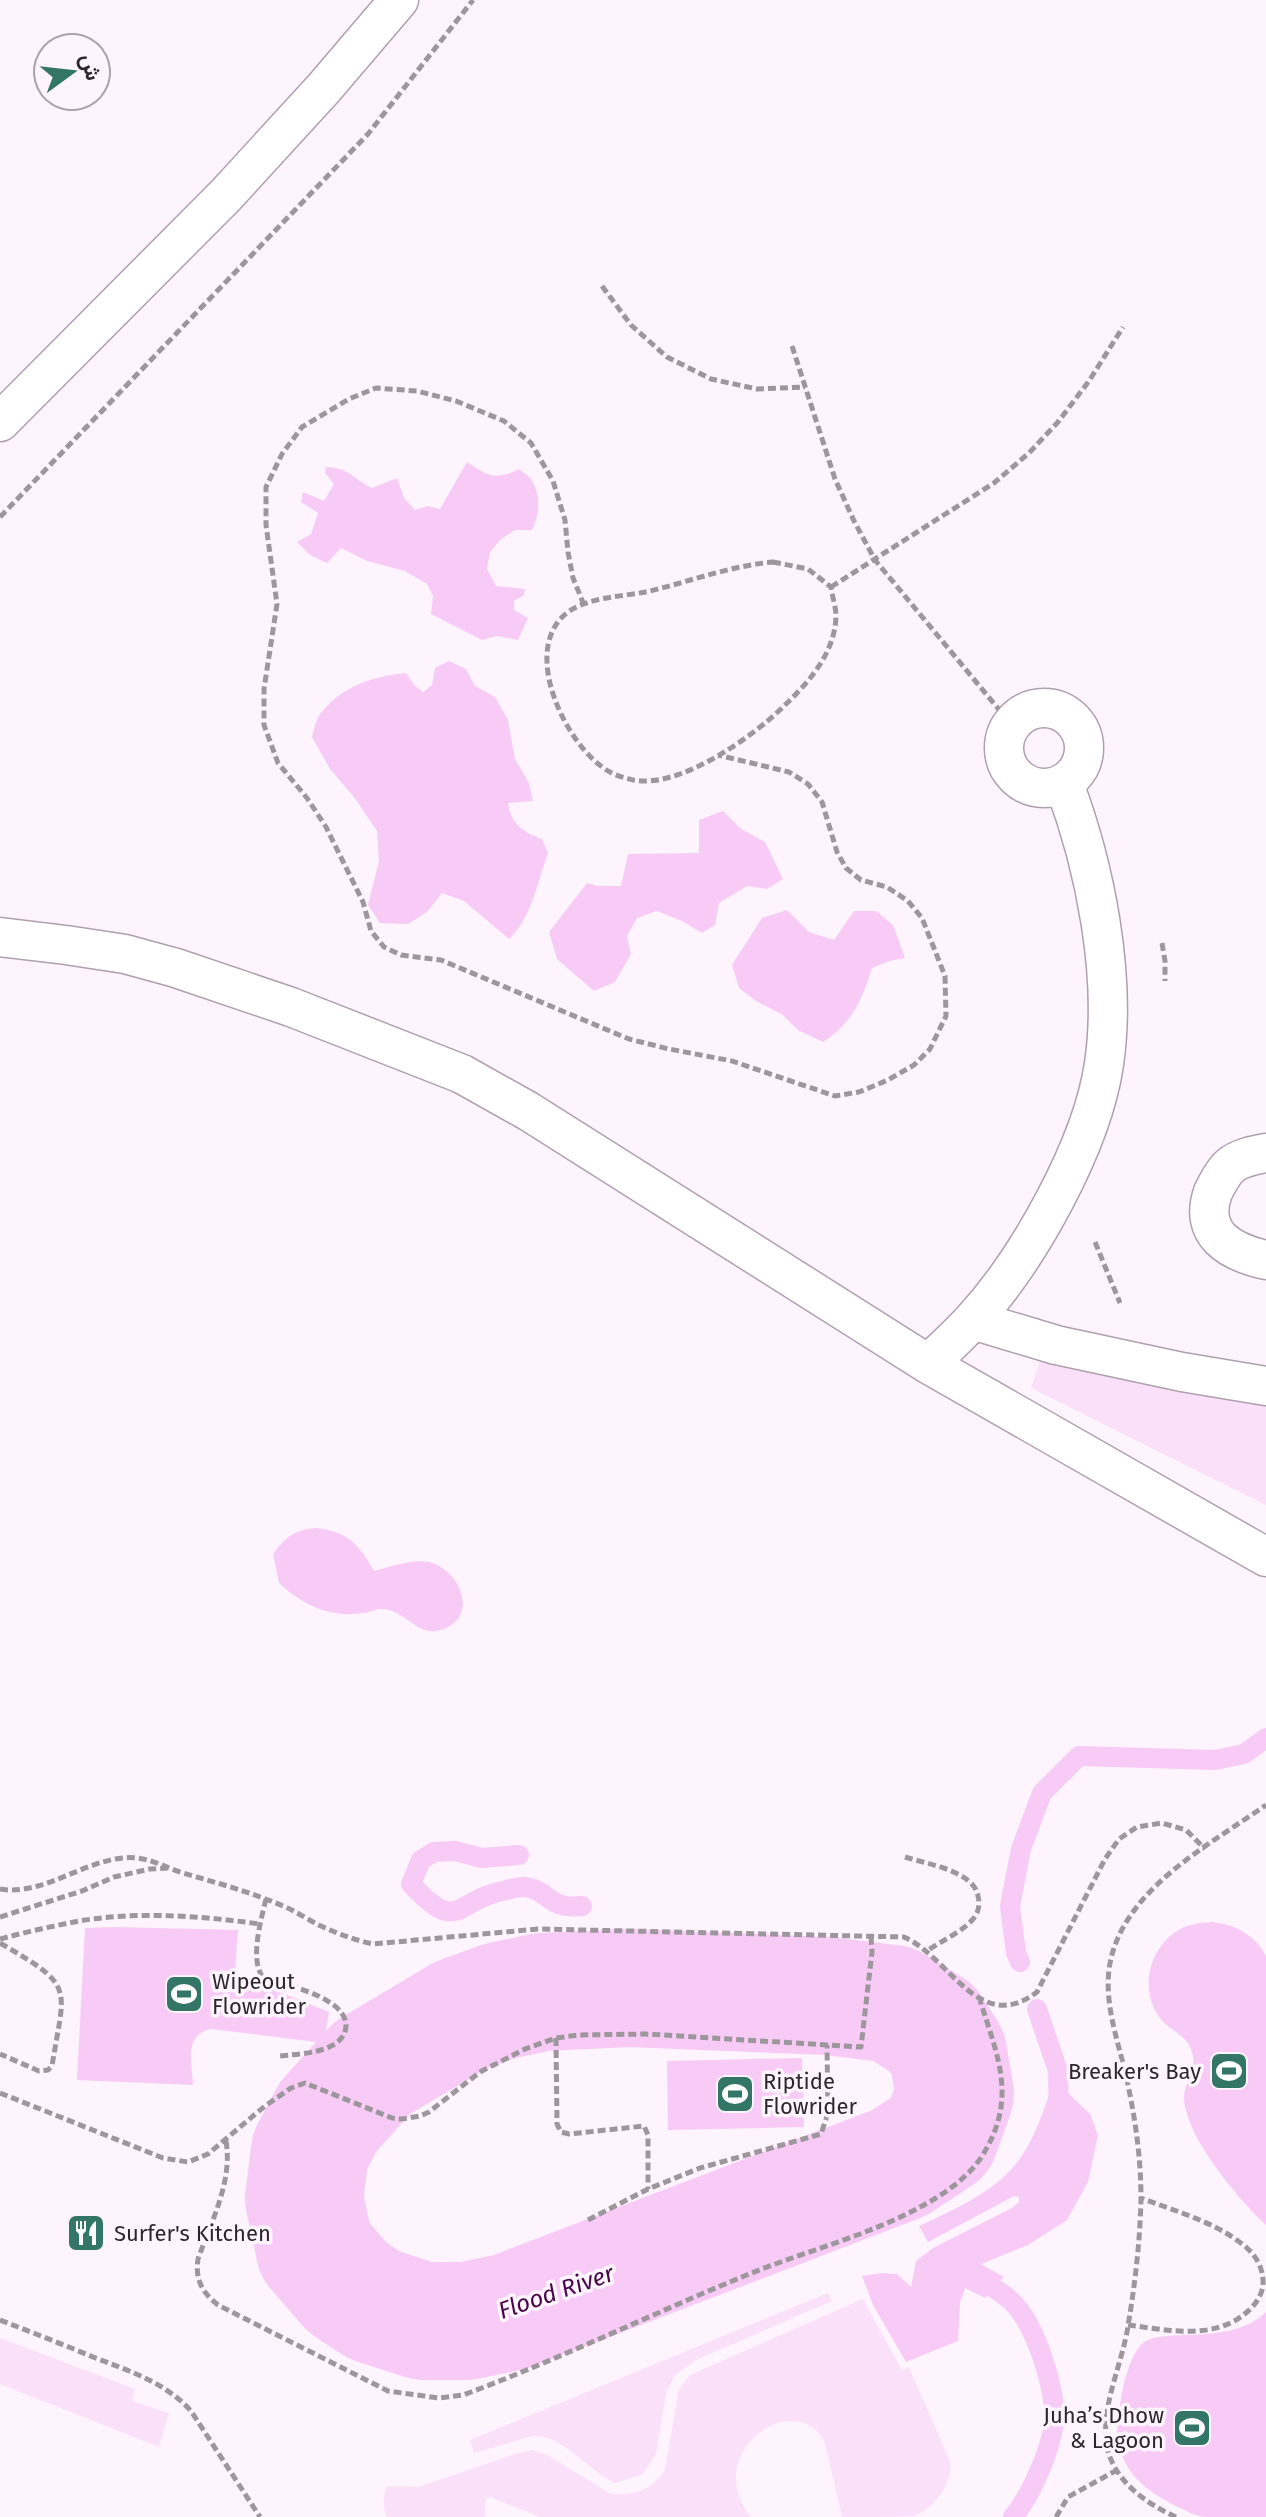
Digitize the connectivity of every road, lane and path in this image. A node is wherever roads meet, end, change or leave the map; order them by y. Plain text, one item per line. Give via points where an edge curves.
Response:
1 (399, 0) edge
2 (473, 0) edge
3 (602, 286) dead end
4 (1123, 327) dead end
5 (792, 346) dead end
6 (805, 387) junction
7 (0, 422) edge
8 (0, 517) edge
9 (875, 560) junction
10 (831, 587) junction
11 (584, 605) junction
12 (1011, 724) junction
13 (718, 755) junction
14 (1064, 784) junction
15 (0, 937) edge
16 (1266, 1153) edge
17 (1266, 1260) edge
18 (973, 1320) junction
19 (928, 1364) junction
20 (1266, 1386) edge
21 (1266, 1557) edge
22 (1266, 1805) edge
23 (1205, 1849) junction
24 (905, 1857) dead end
25 (170, 1868) junction
26 (0, 1889) edge
27 (266, 1899) junction
28 (0, 1917) edge
29 (260, 1924) junction
30 (871, 1936) junction
31 (0, 1941) edge
32 (927, 1951) junction
33 (979, 1999) junction
34 (556, 2038) junction
35 (827, 2045) junction
36 (0, 2054) edge
37 (279, 2056) dead end
38 (0, 2093) edge
39 (226, 2141) junction
40 (648, 2189) junction
41 (1141, 2198) junction
42 (588, 2220) dead end
43 (0, 2320) edge
44 (1128, 2325) junction
45 (1117, 2470) junction
46 (260, 2517) edge
47 (1056, 2517) edge
48 (1176, 2517) edge

1 - 7 lane via 226,195
2 - 8 path via 368,134
3 - 6 path via 631,325 667,357 711,379 757,389
4 - 9 path via 1089,381 1029,453 994,483
5 - 6 path
6 - 9 path via 835,479
9 - 10 path
9 - 12 path
10 - 11 path via 808,569 773,562
10 - 13 path via 836,616 829,651 806,685 777,713
11 - 13 path via 557,623 547,647 547,674 554,699 586,752 610,772 636,780 667,777
11 - 13 path via 573,578 553,481 531,443 504,421 456,401 376,388 302,427 282,454 266,487 277,604 264,725 278,763 333,841 371,931 384,947 401,955 441,960 629,1039 732,1061 835,1096 859,1092 914,1065 930,1049 946,1016 945,976 922,918 887,887 861,880 846,868 822,802 808,784 789,772
12 - 14 lane via 1004,744 1007,766 1021,782 1042,788
12 - 14 lane via 1026,711 1047,707 1066,713 1081,729 1085,749 1079,769
14 - 18 lane via 1086,853 1106,966 1104,1065 1092,1117 1067,1178 1025,1250
15 - 19 lane via 125,954 176,968 462,1074
16 - 17 lane via 1231,1165 1208,1208 1216,1235 1249,1256
18 - 19 lane
18 - 20 lane via 1056,1345
19 - 21 lane
22 - 23 path
23 - 33 path via 1186,1830 1162,1823 1137,1827 1119,1839 1105,1859 1037,1992 1008,2006
23 - 41 path via 1142,1899 1113,1949 1108,1975 1109,2003 1138,2140
24 - 32 path via 967,1878 980,1900 971,1922
25 - 26 path via 132,1857 47,1883
25 - 27 path
25 - 28 path via 114,1877
27 - 29 path
27 - 30 path via 347,1938 373,1944 538,1929
29 - 31 path via 118,1917
29 - 37 path via 256,1965 262,1976 325,1999 344,2016 346,2025 343,2039 334,2045
30 - 32 path via 904,1937
30 - 35 path via 861,2047
31 - 36 path via 53,1978 63,2006 48,2070
32 - 33 path
33 - 39 path via 1000,2069 1003,2100 996,2129 964,2178 921,2207 882,2224 463,2395 439,2398 388,2391 205,2295 198,2259 225,2183
34 - 35 path via 646,2034
34 - 39 path via 480,2072 420,2116 392,2118 305,2083 265,2106
34 - 40 path via 561,2132 644,2126
35 - 40 path via 828,2113 821,2134 700,2168
38 - 39 path via 176,2161 197,2159
40 - 42 path
41 - 44 path
41 - 44 path via 1198,2220 1249,2249 1259,2263 1262,2293 1242,2317 1216,2329
43 - 46 path via 158,2384 180,2398
44 - 45 path via 1108,2412 1106,2439
45 - 47 path via 1068,2497
45 - 48 path via 1135,2492

